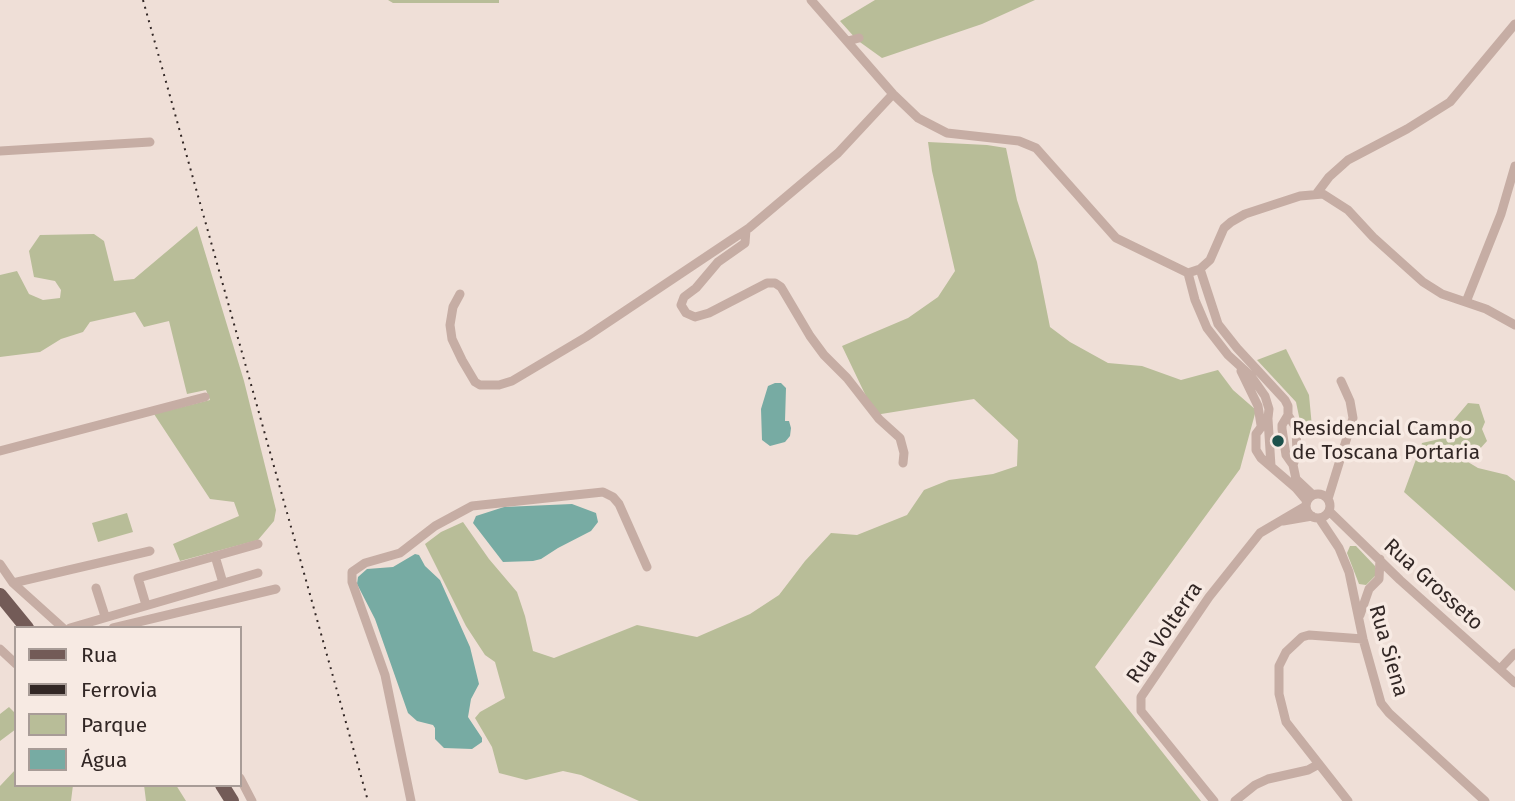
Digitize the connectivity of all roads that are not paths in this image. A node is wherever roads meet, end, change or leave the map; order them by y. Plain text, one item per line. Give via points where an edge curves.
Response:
1 (811, 0) edge
2 (1515, 24) edge
3 (859, 38) dead end
4 (848, 41) junction
5 (893, 94) junction
6 (150, 142) dead end
7 (0, 151) edge
8 (1515, 166) edge
9 (1317, 193) junction
10 (746, 230) junction
11 (1200, 269) junction
12 (1188, 273) junction
13 (460, 294) dead end
14 (1466, 302) junction
15 (1218, 324) junction
16 (1515, 325) edge
17 (1207, 328) junction
18 (1237, 348) junction
19 (1228, 355) junction
20 (1341, 381) dead end
21 (205, 397) dead end
22 (1288, 415) junction
23 (1266, 421) junction
24 (0, 451) edge
25 (903, 463) dead end
26 (1271, 466) junction
27 (1315, 499) junction
28 (1329, 511) junction
29 (1316, 517) junction
30 (1275, 523) junction
31 (1355, 537) junction
32 (258, 544) dead end
33 (1339, 548) junction
34 (150, 551) dead end
35 (215, 556) junction
36 (1380, 559) junction
37 (0, 564) edge
38 (647, 567) dead end
39 (258, 573) dead end
40 (1379, 579) junction
41 (1400, 580) junction
42 (13, 583) junction
43 (223, 583) junction
44 (1352, 584) junction
45 (96, 587) dead end
46 (276, 589) dead end
47 (1369, 589) junction
48 (0, 595) edge
49 (146, 604) junction
50 (1359, 615) junction
51 (105, 616) junction
52 (25, 626) edge
53 (61, 626) edge
54 (75, 626) edge
55 (121, 626) edge
56 (1363, 639) junction
57 (0, 649) edge
58 (1515, 653) edge
59 (14, 662) edge
60 (1500, 670) junction
61 (1515, 683) edge
62 (1319, 764) junction
63 (242, 782) edge
64 (252, 801) edge
65 (411, 801) edge
66 (1214, 801) edge
67 (1235, 801) edge
68 (1348, 801) edge
69 (1485, 801) edge

1 - 4 street
2 - 9 street via 1450,102 1348,160
3 - 4 street
4 - 5 street
5 - 10 street via 838,153
5 - 12 street via 936,129 1024,142 1036,148 1116,238
6 - 7 street
8 - 14 street via 1502,214
9 - 11 street via 1231,222
9 - 14 street via 1348,210 1423,282
10 - 13 street via 586,337 499,385 475,382 452,340 451,316
10 - 25 street via 745,243 718,262 684,297 685,313 695,317 709,313 766,282 781,287 824,355 900,438
11 - 12 street
11 - 15 street
12 - 17 street
14 - 16 street
15 - 17 street
15 - 18 street
17 - 19 street
18 - 19 street
18 - 22 street via 1279,392
19 - 23 street via 1260,388 1267,403
20 - 27 street via 1353,418 1334,475
21 - 24 street
22 - 23 street
22 - 27 street via 1295,424 1296,478
23 - 26 street
23 - 26 street via 1255,438 1256,450
26 - 27 street
27 - 28 street
27 - 29 street, Rua Siena
27 - 30 street, Rua Volterra
28 - 29 street
28 - 31 street, Rua Grosseto
29 - 30 street
29 - 33 street, Rua Siena
30 - 66 street, Rua Volterra via 1260,533 1209,597 1141,697 1142,711
31 - 33 street
31 - 36 street, Rua Grosseto
32 - 35 street
33 - 44 street, Rua Siena
34 - 42 street
35 - 43 street
35 - 49 street via 138,578
36 - 40 street
36 - 41 street, Rua Grosseto
37 - 42 street
38 - 65 street via 619,505 604,492 472,506 400,553 365,563 352,572 386,674
39 - 43 street
40 - 41 street
40 - 47 street
41 - 60 street, Rua Grosseto
42 - 53 street
43 - 49 street
44 - 47 street
44 - 50 street, Rua Siena
45 - 51 street
46 - 55 street
47 - 50 street
48 - 52 main road
49 - 51 street
50 - 56 street, Rua Siena
51 - 54 street
56 - 62 street via 1309,635 1281,659 1282,711
56 - 69 street, Rua Siena via 1378,695 1389,713
57 - 59 street
58 - 60 street
60 - 61 street, Rua Grosseto
62 - 67 street via 1268,779
62 - 68 street
63 - 64 street

